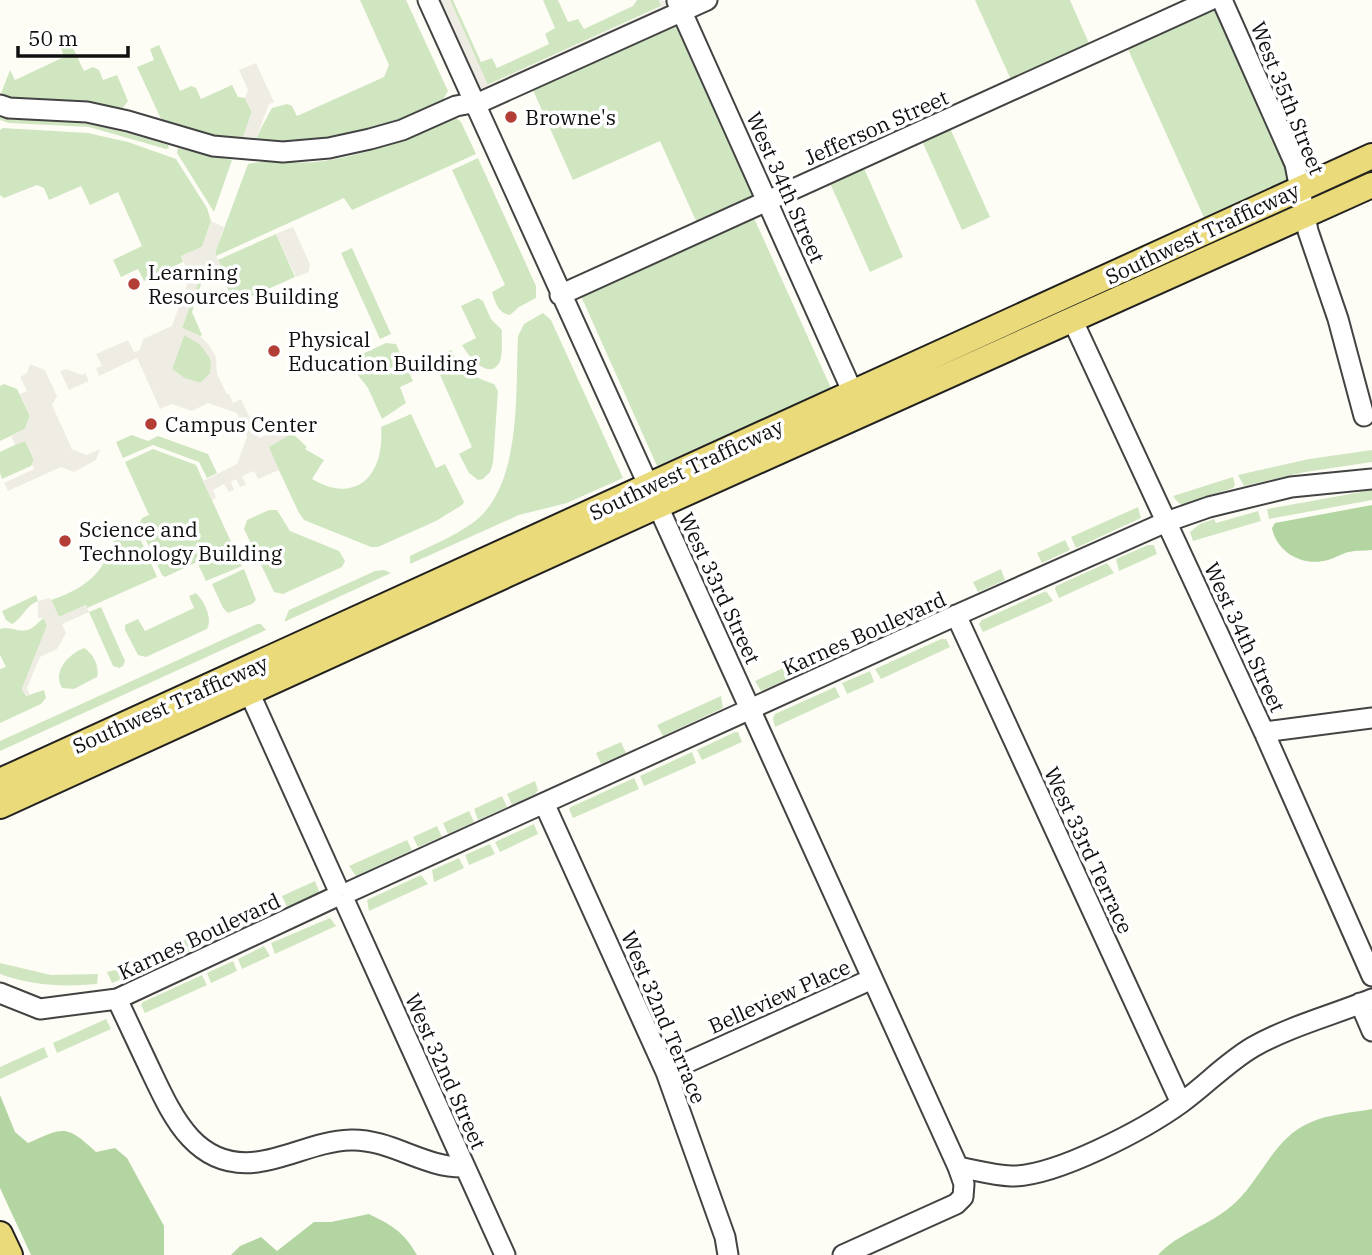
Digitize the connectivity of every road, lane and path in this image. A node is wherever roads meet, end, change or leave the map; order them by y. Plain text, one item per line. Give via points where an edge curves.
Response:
1 (428, 0) edge
2 (707, 0) edge
3 (1210, 0) edge
4 (1222, 0) edge
5 (679, 6) edge
6 (474, 103) junction
7 (0, 105) edge
8 (1372, 156) edge
9 (1372, 185) edge
10 (1301, 188) junction
11 (767, 201) junction
12 (1306, 215) junction
13 (560, 295) junction
14 (1072, 319) junction
15 (853, 393) junction
16 (1364, 416) dead end
17 (1372, 479) edge
18 (653, 497) junction
19 (1166, 522) junction
20 (956, 615) junction
21 (249, 692) junction
22 (750, 709) junction
23 (1372, 718) edge
24 (1264, 732) junction
25 (0, 781) edge
26 (544, 803) junction
27 (0, 806) edge
28 (342, 895) junction
29 (1372, 976) edge
30 (872, 979) junction
31 (0, 993) edge
32 (117, 999) junction
33 (1366, 1001) edge
34 (1372, 1031) edge
35 (666, 1072) junction
36 (1181, 1103) junction
37 (464, 1167) junction
38 (958, 1167) junction
39 (0, 1234) edge
40 (10, 1255) edge
41 (505, 1255) edge
42 (728, 1255) edge
43 (844, 1255) edge

1 - 6 street, West 33rd Street
2 - 5 street
3 - 11 street, Jefferson Street
4 - 10 street, West 35th Street via 1295,164
5 - 6 street
5 - 11 street, West 34th Street
6 - 7 street via 370,139 283,152 213,146 87,112
6 - 13 street, West 33rd Street
8 - 10 main road, Southwest Trafficway
9 - 12 main road, Southwest Trafficway
10 - 12 street, West 35th Street
10 - 15 main road, Southwest Trafficway
11 - 13 street, Jefferson Street
11 - 15 street, West 34th Street
12 - 14 main road, Southwest Trafficway
12 - 16 street, West 35th Street
13 - 18 street, West 33rd Street
14 - 18 main road, Southwest Trafficway
14 - 19 street, West 34th Street
15 - 18 main road, Southwest Trafficway
17 - 19 street, Karnes Boulevard via 1291,487
18 - 21 main road, Southwest Trafficway
18 - 22 street, West 33rd Street
18 - 25 main road, Southwest Trafficway
19 - 20 street, Karnes Boulevard
19 - 24 street, West 34th Street
20 - 22 street, Karnes Boulevard
20 - 36 street, West 33rd Terrace
21 - 27 main road, Southwest Trafficway
21 - 28 street, West 32nd Street
22 - 26 street, Karnes Boulevard
22 - 30 street, West 33rd Street
23 - 24 street
24 - 29 street, West 34th Street
26 - 28 street, Karnes Boulevard
26 - 35 street, West 32nd Terrace
28 - 32 street, Karnes Boulevard
28 - 37 street, West 32nd Street
30 - 35 street, Belleview Place
30 - 38 street, West 33rd Street
31 - 32 street, Karnes Boulevard via 40,1009
32 - 37 street via 173,1118 189,1138 210,1153 232,1161 256,1162 352,1140 379,1143 448,1167
33 - 34 street
33 - 36 street via 1254,1047
35 - 42 street, West 32nd Terrace
36 - 38 street via 1132,1134 1046,1171 1011,1176
37 - 41 street, West 32nd Street
38 - 43 street, West 33rd Street via 964,1184 963,1197 956,1204
39 - 40 main road

